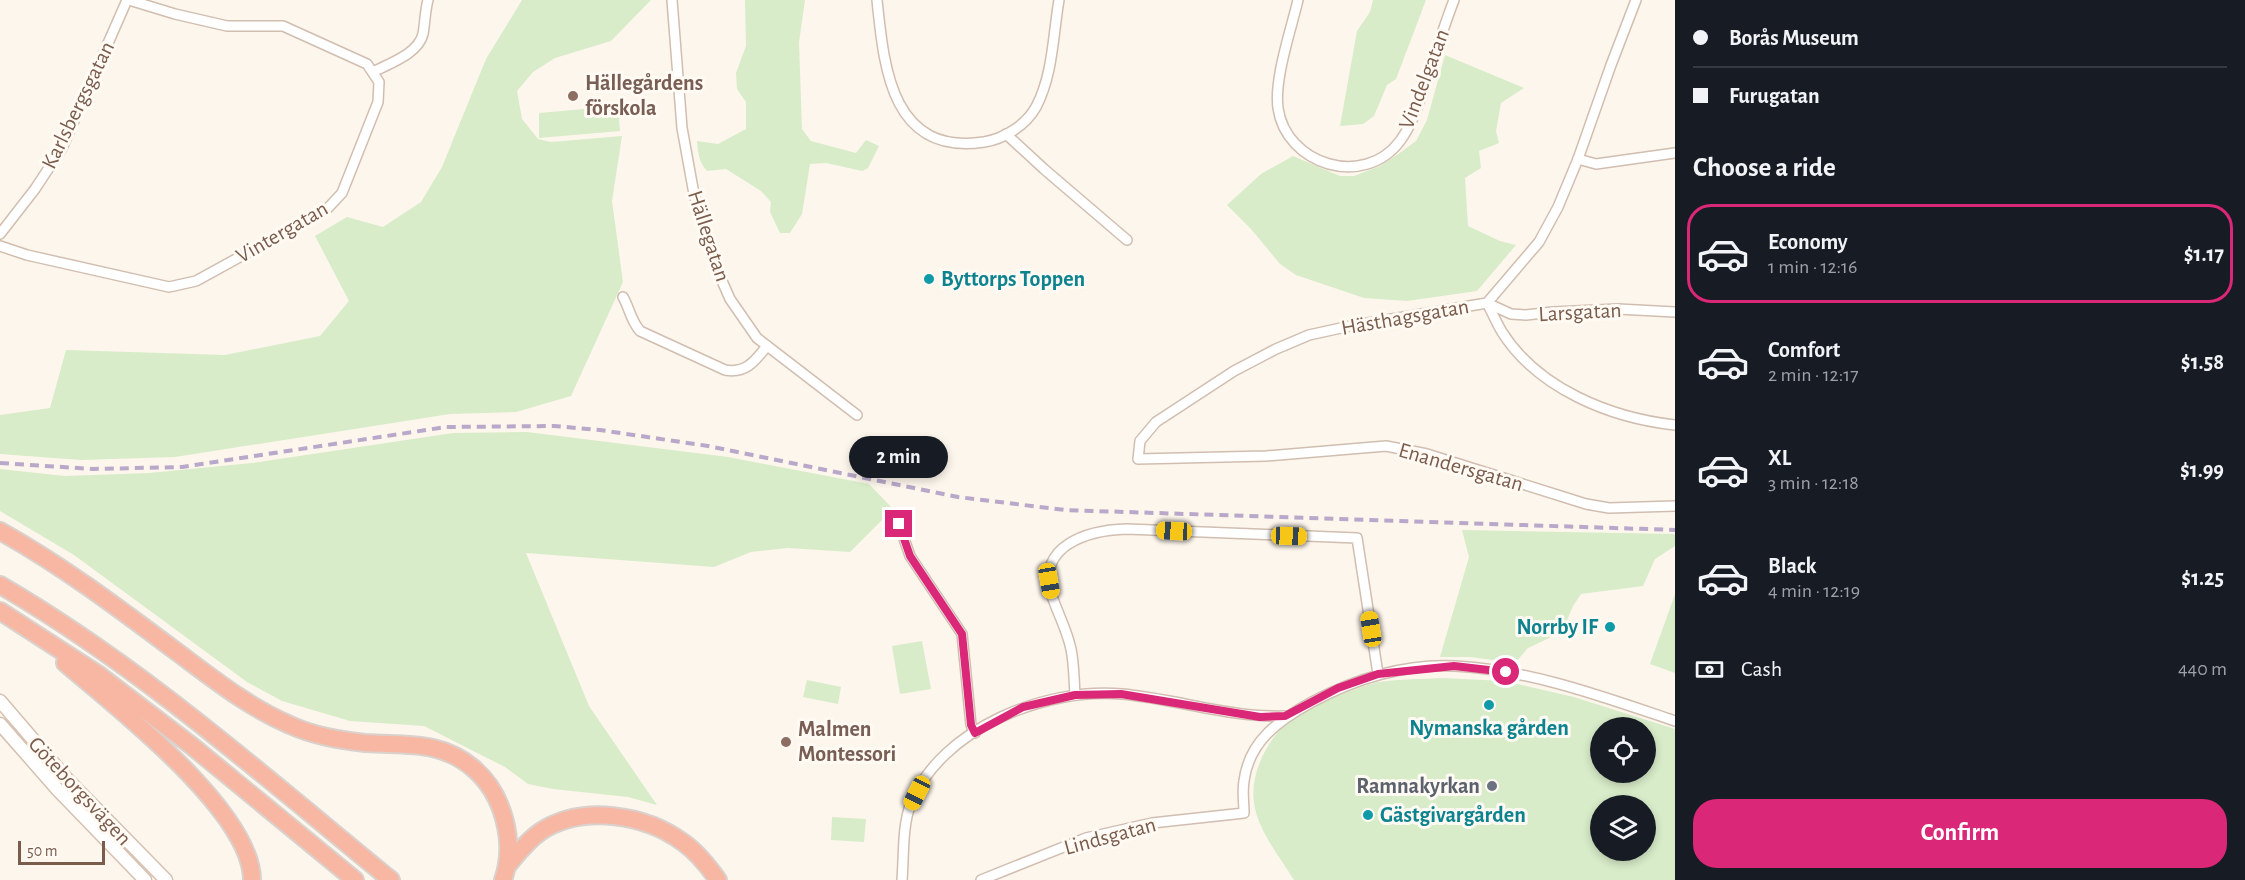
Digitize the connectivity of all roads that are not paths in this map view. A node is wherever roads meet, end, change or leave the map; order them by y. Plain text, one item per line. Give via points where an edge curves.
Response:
1 (128, 0) edge
2 (428, 0) edge
3 (672, 0) edge
4 (877, 0) edge
5 (1059, 0) edge
6 (1298, 0) edge
7 (1454, 0) edge
8 (1636, 0) edge
9 (373, 72) junction
10 (1006, 134) junction
11 (1675, 153) edge
12 (1578, 159) junction
13 (0, 234) edge
14 (1127, 240) dead end
15 (0, 246) edge
16 (622, 297) dead end
17 (1487, 303) junction
18 (1675, 312) edge
19 (767, 346) junction
20 (857, 415) dead end
21 (1675, 425) edge
22 (1138, 459) joint
23 (1675, 506) edge
24 (899, 524) dead end
25 (0, 531) edge
26 (0, 585) edge
27 (0, 611) edge
28 (17, 622) junction
29 (1378, 674) junction
30 (1075, 695) junction
31 (0, 701) edge
32 (1285, 716) junction
33 (1675, 721) edge
34 (0, 724) edge
35 (975, 733) junction
36 (506, 872) edge
37 (165, 879) edge
38 (145, 880) edge
39 (252, 880) edge
40 (355, 880) edge
41 (391, 880) edge
42 (718, 880) edge
43 (902, 880) edge
44 (981, 880) edge

1 - 9 street via 227,26 283,26 352,56
1 - 13 street, Karlsbergsgatan via 62,148
2 - 9 street via 418,44
3 - 19 street, Hällegatan via 682,128 694,194 714,265 730,299 747,327
4 - 10 street via 886,70 910,122 927,134 954,142 982,142
5 - 10 street via 1044,88 1026,120
6 - 7 street, Vindelgatan via 1278,106 1283,126 1294,142 1312,158 1337,167 1365,165 1399,143 1417,107
8 - 12 street, Hästhagsgatan
9 - 15 street, Vintergatan via 379,82 378,102 342,193 334,203 196,281 169,287
10 - 14 street
11 - 12 street via 1596,164
12 - 17 street, Hästhagsgatan via 1539,242
16 - 19 street via 640,331 725,370 743,370
17 - 18 street, Larsgatan via 1511,314 1526,315 1618,309
17 - 21 street via 1503,333 1545,377 1603,408
17 - 22 street, Hästhagsgatan via 1350,326 1309,335 1276,349 1234,371 1156,422 1140,441
19 - 20 street, Hällegatan
22 - 23 street, Enandersgatan via 1266,456 1386,446 1427,454 1586,504 1609,508
24 - 35 street via 910,556 962,634
25 - 36 highway via 87,585 234,696 266,714 330,738 429,746 460,758 475,769 498,801 508,837
26 - 41 highway via 127,669
27 - 28 highway
28 - 39 highway via 168,751 196,781 237,836
28 - 40 highway via 99,675
29 - 30 street via 1357,538 1102,530 1076,539 1056,553 1050,566 1051,595 1071,649
29 - 32 street via 1338,688
29 - 33 street via 1454,666 1506,672
30 - 32 street via 1121,694 1260,717
30 - 35 street via 1023,707
31 - 37 main road, Göteborgsvägen via 67,779
32 - 44 street, Lindsgatan via 1270,728 1248,762 1244,813 1152,823 1086,838
34 - 38 main road, Göteborgsvägen
35 - 43 street via 936,765 911,804
36 - 42 highway via 521,849 542,831 567,820 601,816 637,820 669,833 698,854

